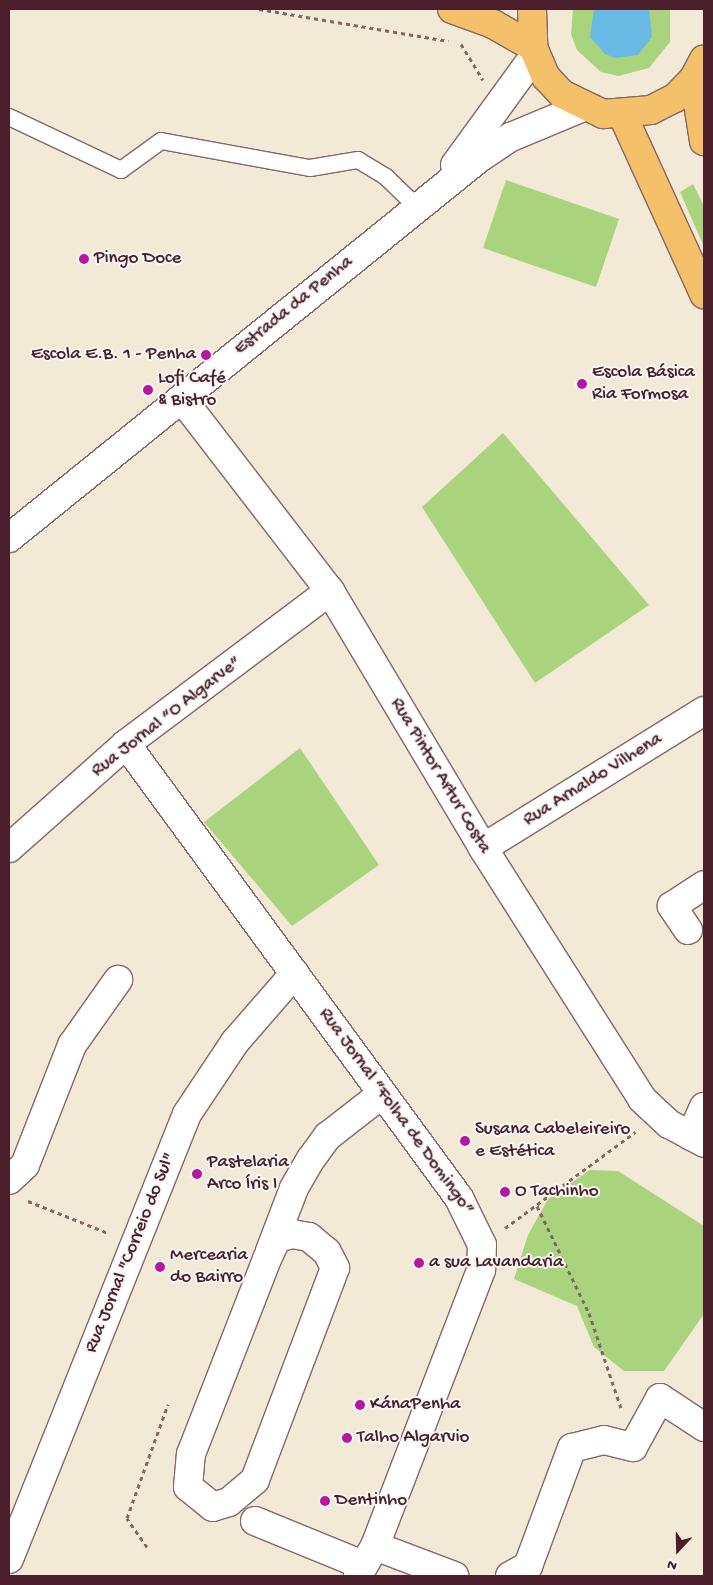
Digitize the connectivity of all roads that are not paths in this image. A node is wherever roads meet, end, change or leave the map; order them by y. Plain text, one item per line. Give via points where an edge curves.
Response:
1 (452, 9) edge
2 (532, 9) edge
3 (534, 51) junction
4 (700, 69) edge
5 (583, 107) junction
6 (623, 116) junction
7 (9, 117) edge
8 (704, 134) edge
9 (416, 206) junction
10 (704, 294) edge
11 (182, 399) junction
12 (9, 538) edge
13 (330, 591) junction
14 (704, 711) edge
15 (126, 744) junction
16 (9, 848) edge
17 (483, 848) junction
18 (704, 885) edge
19 (688, 930) dead end
20 (296, 973) junction
21 (118, 980) dead end
22 (382, 1094) junction
23 (704, 1107) edge
24 (697, 1140) edge
25 (13, 1188) edge
26 (294, 1188) junction
27 (327, 1252) junction
28 (267, 1259) junction
29 (704, 1427) edge
30 (254, 1480) junction
31 (213, 1507) junction
32 (256, 1521) junction
33 (9, 1559) edge
34 (365, 1562) edge
35 (454, 1576) edge
36 (510, 1576) edge

1 - 3 main road via 493,24
2 - 3 main road
3 - 5 main road via 546,77
3 - 9 street via 470,149
4 - 6 main road via 675,98 651,110
4 - 8 main road
5 - 6 main road
5 - 9 street via 511,137
6 - 10 main road
7 - 9 lane via 121,170 160,141 310,168 358,160 386,177
9 - 11 street, Estrada da Penha
11 - 12 street, Estrada da Penha
11 - 13 street, Rua Pintor Artur Costa
13 - 15 street, Rua Jornal “O Algarve”
13 - 17 street, Rua Pintor Artur Costa
14 - 17 street, Rua Arnaldo Vilhena
15 - 16 street, Rua Jornal “O Algarve”
15 - 20 street, Rua Jornal “Folha de Domingo”
17 - 24 street, Rua Pintor Artur Costa via 642,1099 658,1115
18 - 19 street via 672,906
20 - 22 street, Rua Jornal “Folha de Domingo”
20 - 33 street, Rua Jornal "Correio do Sul" via 236,1042 186,1114
21 - 25 street via 72,1045
22 - 26 street via 328,1136
22 - 34 street, Rua Jornal “Folha de Domingo” via 459,1198 482,1244 481,1270
23 - 24 street
26 - 27 street via 305,1220
26 - 28 street
27 - 28 street via 309,1237 292,1234 277,1238
27 - 30 street via 335,1268 331,1283
28 - 31 street via 186,1474 188,1487
29 - 36 street via 660,1398 634,1447 604,1440 572,1448 528,1566
30 - 31 street via 229,1502
30 - 32 street via 249,1506
31 - 32 street
32 - 34 street
34 - 35 street

